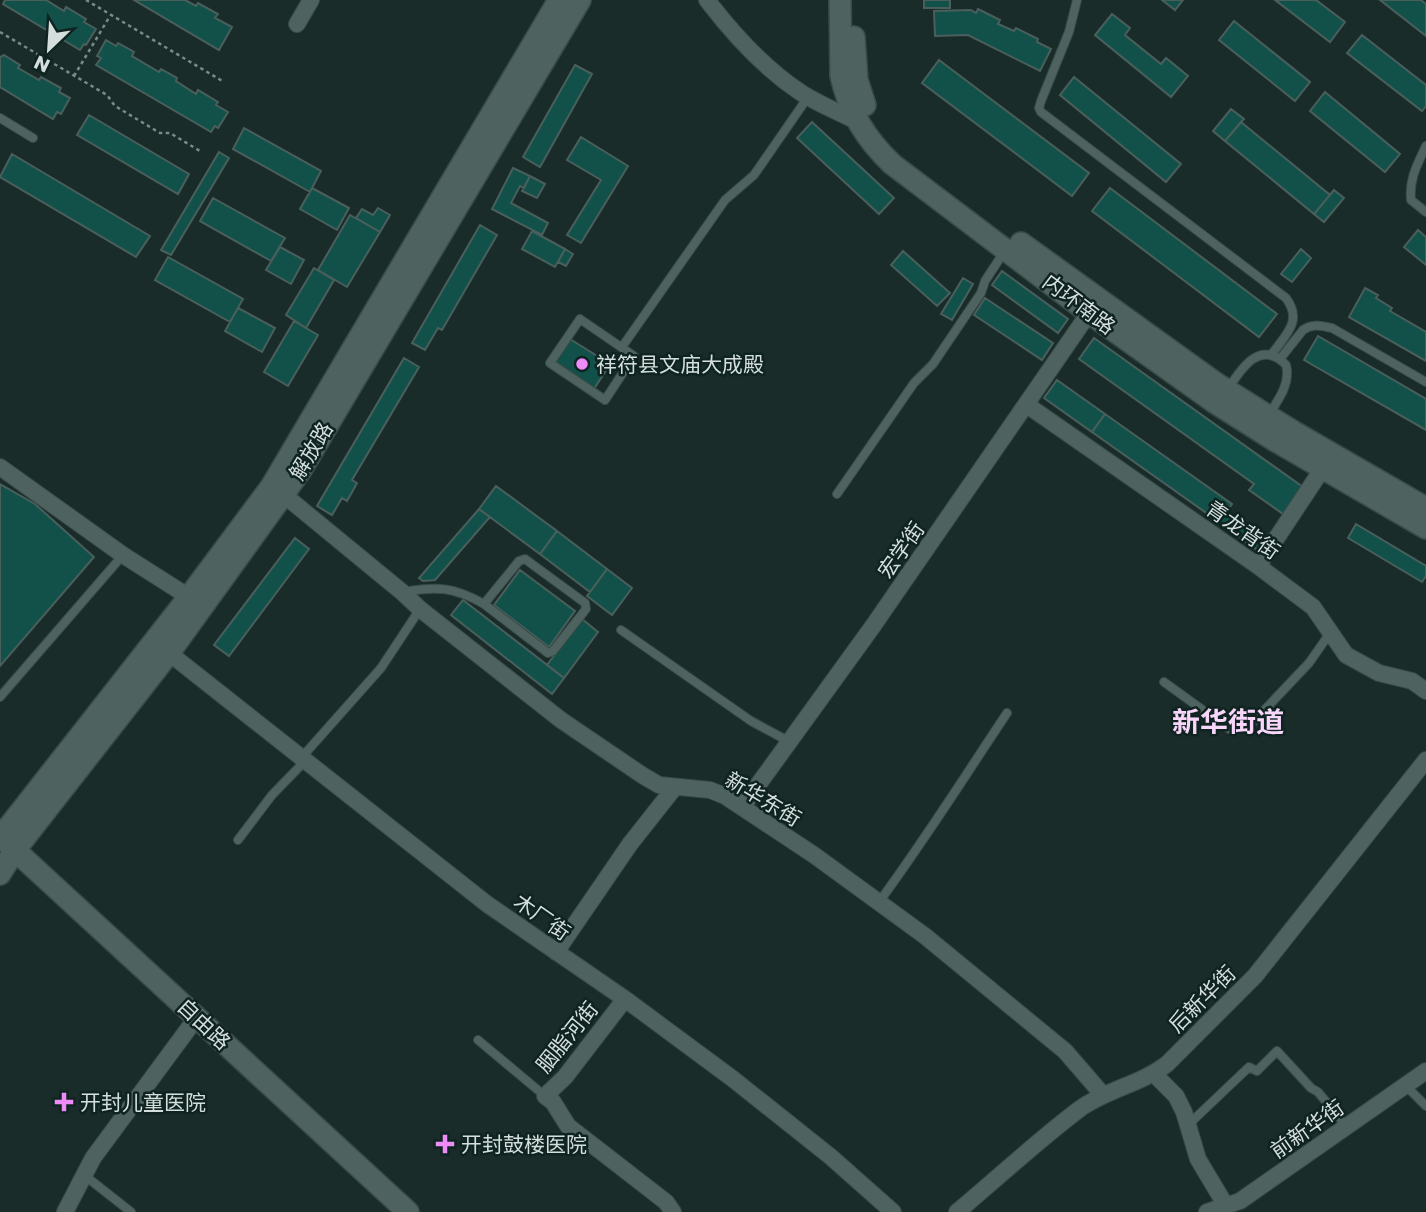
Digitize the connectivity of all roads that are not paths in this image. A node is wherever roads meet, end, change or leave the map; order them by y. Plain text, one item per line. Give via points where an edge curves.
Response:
1 (311, 0) edge
2 (559, 0) edge
3 (580, 0) edge
4 (707, 0) edge
5 (840, 0) edge
6 (854, 0) edge
7 (1077, 0) edge
8 (297, 24) dead end
9 (808, 97) junction
10 (0, 118) edge
11 (858, 122) junction
12 (33, 138) dead end
13 (1426, 146) edge
14 (1426, 212) edge
15 (1006, 250) junction
16 (1089, 313) junction
17 (1293, 323) junction
18 (1303, 330) junction
19 (622, 347) junction
20 (1276, 356) junction
21 (1426, 383) edge
22 (1227, 390) junction
23 (1027, 405) junction
24 (1268, 416) junction
25 (0, 467) edge
26 (1323, 468) junction
27 (837, 494) dead end
28 (284, 495) junction
29 (1426, 508) edge
30 (1426, 528) edge
31 (123, 555) junction
32 (1258, 566) junction
33 (402, 592) junction
34 (190, 597) junction
35 (484, 604) junction
36 (420, 609) junction
37 (621, 630) dead end
38 (1330, 633) junction
39 (169, 653) junction
40 (1164, 682) dead end
41 (1426, 691) edge
42 (0, 697) edge
43 (1007, 713) dead end
44 (790, 742) junction
45 (304, 758) junction
46 (1426, 760) edge
47 (675, 788) junction
48 (742, 807) junction
49 (4, 840) edge
50 (238, 840) dead end
51 (0, 874) edge
52 (879, 902) junction
53 (556, 952) junction
54 (625, 999) junction
55 (197, 1017) junction
56 (478, 1040) dead end
57 (1426, 1071) edge
58 (1154, 1074) junction
59 (1406, 1086) junction
60 (1103, 1095) junction
61 (545, 1096) junction
62 (1426, 1106) edge
63 (1188, 1125) junction
64 (1347, 1127) junction
65 (84, 1175) junction
66 (1239, 1206) edge
67 (65, 1212) edge
68 (131, 1212) edge
69 (408, 1212) edge
70 (673, 1212) edge
71 (893, 1212) edge
72 (957, 1212) edge
73 (1207, 1212) edge

1 - 8 street
2 - 34 street, 解放路 via 289,458
3 - 28 street, 解放路
4 - 9 street via 729,29
5 - 11 street, 内环南路 via 841,76
6 - 22 street, 内环南路 via 860,92 893,147
7 - 17 lane via 1041,100 1041,112 1286,298 1295,315
9 - 11 street
9 - 19 lane via 754,175 725,200
10 - 12 lane
11 - 15 street, 内环南路 via 892,164
13 - 14 lane via 1410,190 1412,200
15 - 16 street, 内环南路
15 - 27 lane via 933,364 914,383
16 - 23 street, 宏学街
16 - 26 street, 内环南路 via 1214,402
17 - 18 lane
17 - 20 lane
18 - 20 lane
18 - 21 lane via 1315,325 1332,328
19 - 19 lane via 634,356 605,400 551,363 580,319
20 - 22 lane via 1266,354 1248,362
20 - 24 lane via 1286,365 1287,380
22 - 24 street, 内环南路
23 - 32 street, 青龙背街
23 - 44 street, 宏学街
24 - 29 street, 内环南路
25 - 31 street
26 - 30 street, 内环南路
26 - 32 street
28 - 33 street, 新华东街
28 - 39 street, 解放路
31 - 34 street
31 - 42 lane
32 - 38 street, 青龙背街 via 1313,607
33 - 35 lane via 438,587
33 - 36 street, 新华东街
34 - 49 street, 解放路
35 - 35 lane via 525,559 585,603 586,609 548,653
36 - 45 lane via 380,668
36 - 47 street, 新华东街 via 571,727 659,785
37 - 44 lane via 751,721
38 - 40 lane via 1309,663 1254,721 1237,730 1228,729
38 - 41 street, 青龙背街 via 1346,655 1363,666 1412,681
39 - 45 street, 木厂街
39 - 49 street, 解放路
43 - 52 lane
44 - 48 street, 宏学街
45 - 50 lane
45 - 53 street, 木厂街 via 487,904
46 - 58 street, 后新华街 via 1255,976
47 - 48 street, 新华东街 via 710,790
47 - 53 street via 630,844
48 - 52 street, 新华东街
49 - 51 street, 解放路
49 - 55 street, 自由路
52 - 60 street, 新华东街 via 1065,1051
53 - 54 street, 木厂街
54 - 61 street, 胭脂河街
54 - 71 street, 木厂街 via 733,1079
55 - 65 street
55 - 69 street, 自由路
56 - 61 lane
57 - 59 street, 前新华街
58 - 60 street, 后新华街
58 - 63 street via 1176,1096
59 - 62 lane
59 - 64 street, 前新华街
60 - 72 street, 后新华街 via 1082,1107
61 - 70 street, 胭脂河街 via 568,1126
63 - 64 lane via 1249,1067 1257,1071 1277,1051
63 - 66 street via 1203,1171
64 - 66 street, 前新华街
65 - 67 street
65 - 68 lane
66 - 73 street, 前新华街

